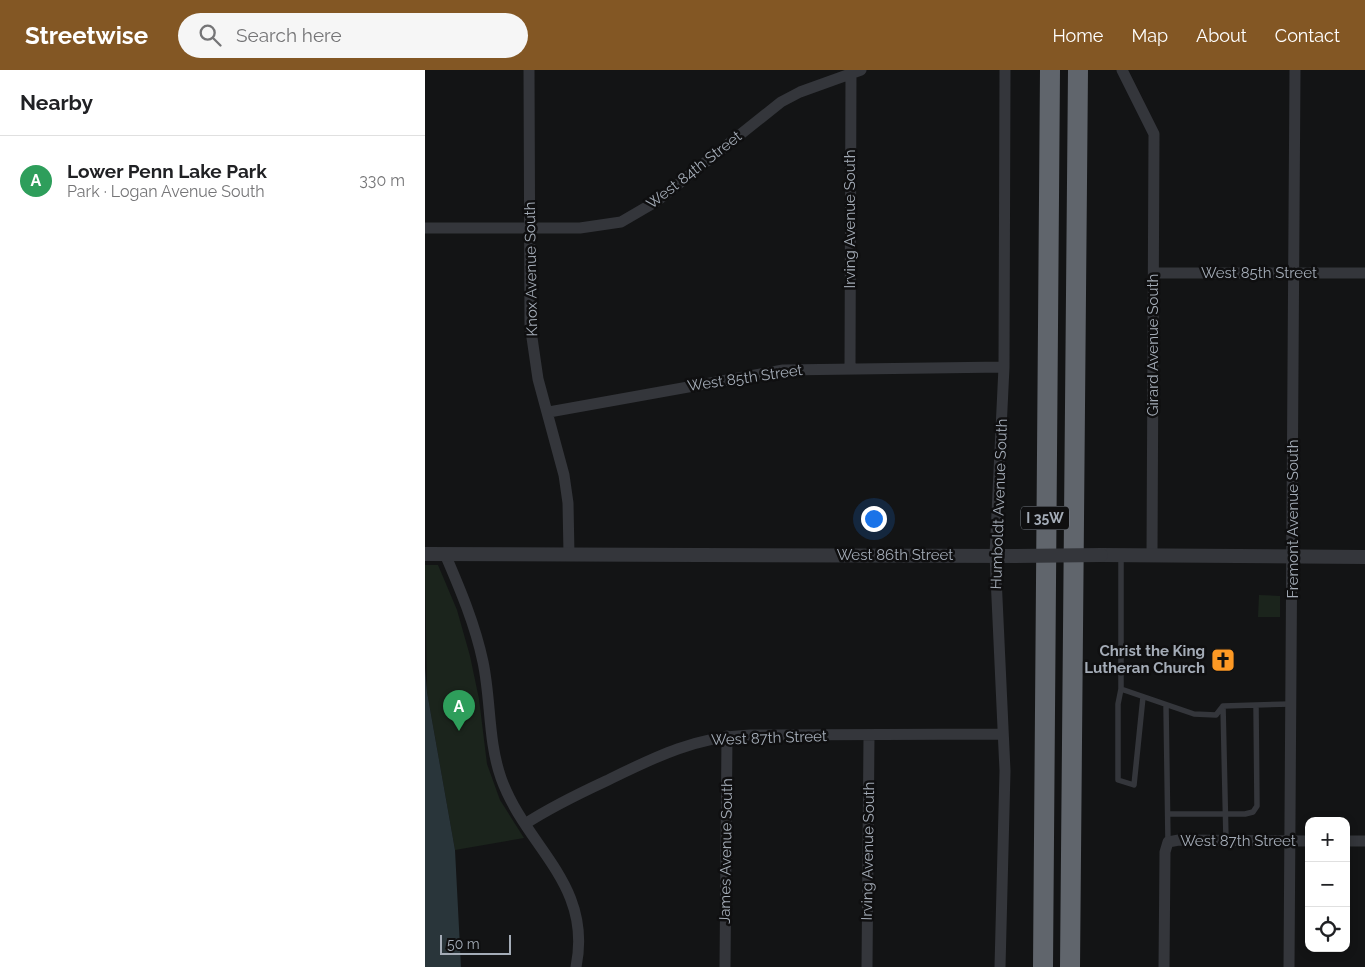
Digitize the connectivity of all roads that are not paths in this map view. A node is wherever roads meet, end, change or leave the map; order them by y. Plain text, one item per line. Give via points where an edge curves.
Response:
1 (529, 70) edge
2 (1005, 70) edge
3 (1050, 70) edge
4 (1078, 70) edge
5 (1122, 70) edge
6 (1295, 70) edge
7 (854, 71) edge
8 (425, 228) edge
9 (529, 228) junction
10 (1154, 273) junction
11 (1294, 273) junction
12 (1365, 274) edge
13 (1004, 367) junction
14 (849, 368) junction
15 (549, 412) junction
16 (425, 554) edge
17 (445, 554) junction
18 (569, 554) junction
19 (995, 556) junction
20 (1121, 556) junction
21 (1152, 556) junction
22 (1292, 556) junction
23 (1365, 557) edge
24 (1121, 689) junction
25 (1143, 696) junction
26 (1166, 704) junction
27 (1291, 704) junction
28 (1256, 705) junction
29 (1223, 706) junction
30 (1003, 734) junction
31 (727, 736) junction
32 (869, 736) junction
33 (1168, 814) junction
34 (1226, 814) junction
35 (525, 824) junction
36 (1226, 840) junction
37 (1290, 841) junction
38 (1305, 841) edge
39 (1350, 841) edge
40 (1365, 841) edge
41 (1168, 842) junction
42 (576, 967) edge
43 (725, 967) edge
44 (867, 967) edge
45 (1000, 967) edge
46 (1043, 967) edge
47 (1070, 967) edge
48 (1164, 967) edge
49 (1289, 967) edge

1 - 9 street, Knox Avenue South
2 - 13 street, Humboldt Avenue South
3 - 46 highway, I 35W
4 - 47 highway, I 35W
5 - 10 street, Girard Avenue South via 1154,134
6 - 11 street, Fremont Avenue South
7 - 9 street, West 84th Street via 781,102 640,213 601,227
7 - 14 street, Irving Avenue South
8 - 9 street, West 84th Street
9 - 15 street, Knox Avenue South via 530,324 538,379
10 - 11 street, West 85th Street
10 - 21 street, Girard Avenue South
11 - 12 street, West 85th Street
11 - 22 street, Fremont Avenue South
13 - 14 street, West 85th Street
13 - 19 street, Humboldt Avenue South
14 - 15 street, West 85th Street via 750,374
15 - 18 street, Knox Avenue South via 568,503
16 - 17 street, West 86th Street
17 - 18 street, West 86th Street
17 - 35 street via 464,600 483,662 494,753 501,778
18 - 19 street, West 86th Street
19 - 20 street, West 86th Street, bridge
19 - 30 street, Humboldt Avenue South
20 - 21 street, West 86th Street
20 - 24 lane
21 - 22 street, West 86th Street
22 - 23 street, West 86th Street
22 - 27 street, Fremont Avenue South
24 - 25 lane
24 - 25 lane via 1118,704 1118,780 1134,785
25 - 26 lane
26 - 29 lane via 1194,714 1216,715
26 - 33 lane
27 - 28 lane
27 - 37 street, Fremont Avenue South
28 - 29 lane
28 - 34 lane via 1257,806 1253,812
29 - 34 lane
30 - 32 street, West 87th Street
30 - 45 street, Humboldt Avenue South
31 - 32 street, West 87th Street
31 - 35 street, West 87th Street via 673,748
31 - 43 street, James Avenue South
32 - 44 street, Irving Avenue South
33 - 34 lane
33 - 41 lane
34 - 36 lane
35 - 42 street via 569,890 579,931
36 - 37 street, West 87th Street
36 - 41 street, West 87th Street
37 - 38 street, West 87th Street
37 - 49 street, Fremont Avenue South
39 - 40 street
41 - 48 street via 1165,852

